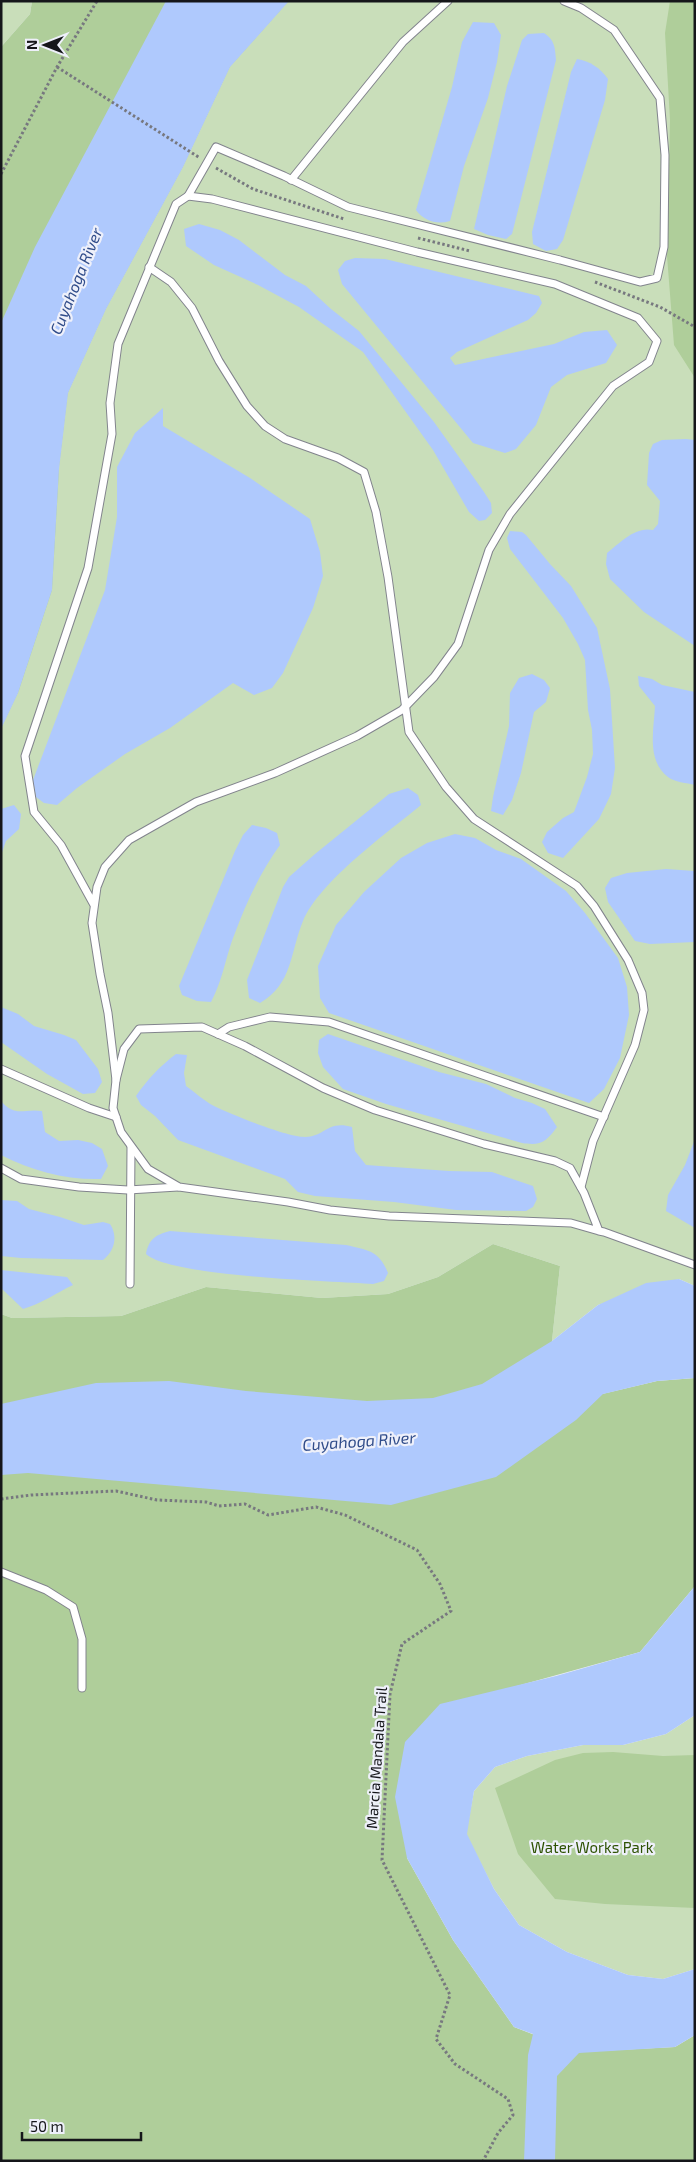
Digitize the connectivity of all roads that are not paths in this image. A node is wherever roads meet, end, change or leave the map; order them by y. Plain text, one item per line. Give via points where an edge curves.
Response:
1 (448, 1) edge
2 (564, 1) edge
3 (291, 180) junction
4 (188, 196) junction
5 (149, 267) junction
6 (406, 707) junction
7 (94, 905) junction
8 (218, 1034) junction
9 (1, 1068) edge
10 (116, 1080) junction
11 (116, 1117) junction
12 (604, 1117) junction
13 (131, 1147) junction
14 (1, 1168) edge
15 (179, 1187) junction
16 (580, 1187) junction
17 (130, 1190) junction
18 (599, 1231) junction
19 (695, 1265) edge
20 (130, 1284) dead end
21 (1, 1572) edge
22 (82, 1688) dead end

1 - 3 lane via 403,42
2 - 3 lane via 614,30 660,98 665,155 664,247 657,278 640,282 348,207
3 - 4 lane via 216,147
4 - 5 lane via 176,204
4 - 6 lane via 212,199 554,284 638,318 657,341 649,362 613,386 510,514 489,550 458,644
5 - 6 lane via 171,282 192,308 219,361 247,406 265,426 285,439 338,458 364,472 376,512 388,577
5 - 7 lane via 118,344 110,403 112,434 88,568 24,756 34,812 61,845
6 - 7 lane via 357,736 275,773 196,802 129,840 105,867
6 - 12 lane via 409,732 446,787 474,820 577,886 594,906 628,960 642,994 644,1010 635,1045
7 - 10 lane via 92,923
8 - 10 lane via 202,1027 139,1029 124,1049
8 - 12 lane via 230,1027 270,1017 329,1022
8 - 16 lane via 323,1088 375,1110 484,1144 555,1161 570,1168
9 - 11 lane
10 - 11 lane via 113,1108
11 - 13 lane
12 - 16 lane via 593,1141
13 - 15 lane via 148,1170
13 - 17 lane
14 - 17 lane via 21,1179
15 - 17 lane
15 - 18 lane via 330,1210 460,1220 571,1223
16 - 18 lane
17 - 20 lane
18 - 19 lane
21 - 22 lane via 46,1590 73,1607 82,1639

